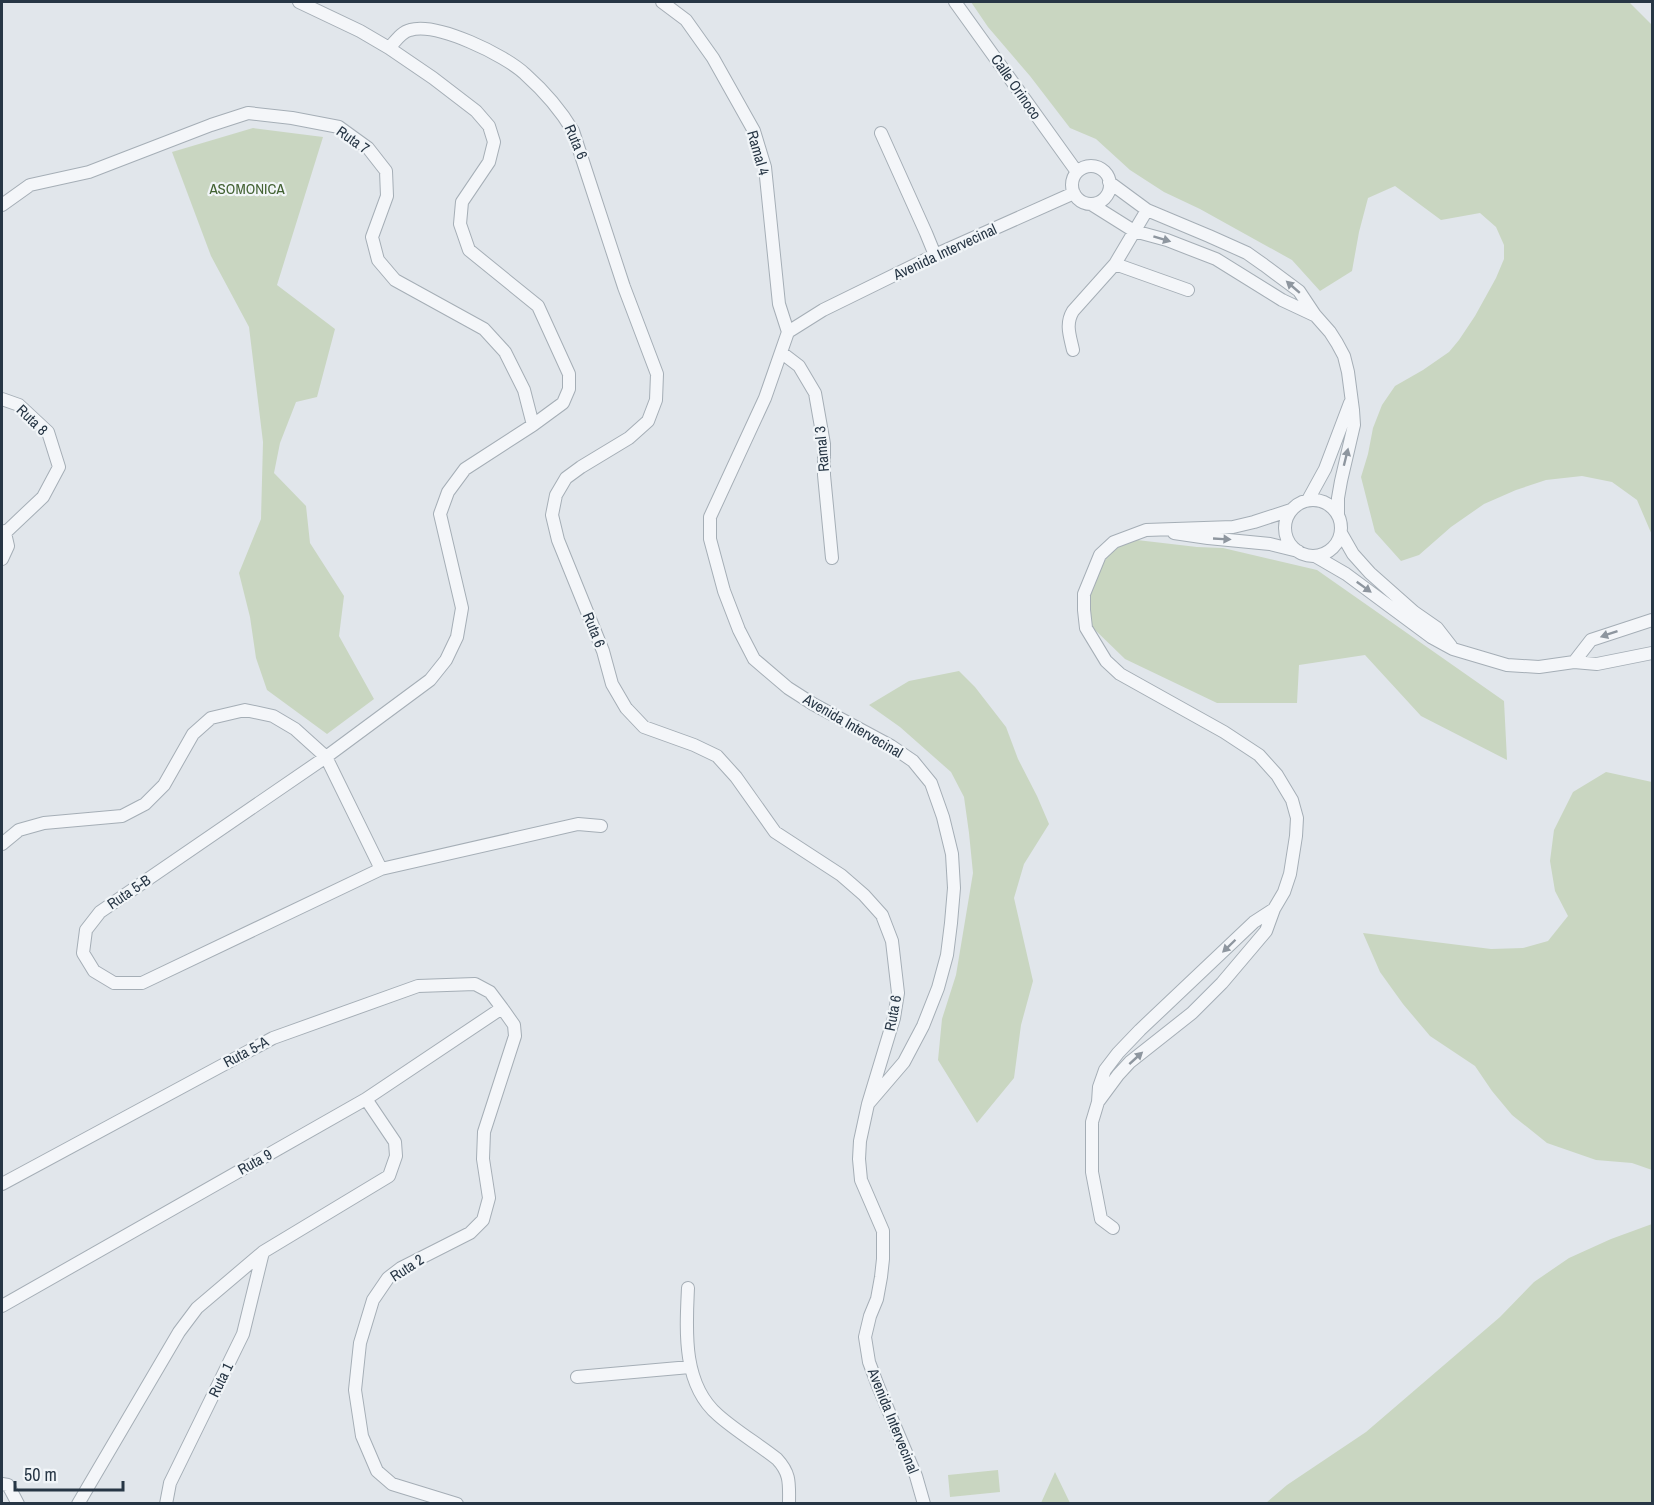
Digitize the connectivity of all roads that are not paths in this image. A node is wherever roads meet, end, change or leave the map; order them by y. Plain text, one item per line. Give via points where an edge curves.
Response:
1 (299, 2) edge
2 (662, 2) edge
3 (955, 2) edge
4 (389, 48) junction
5 (880, 133) dead end
6 (1077, 172) junction
7 (1109, 182) junction
8 (1074, 193) junction
9 (1091, 204) junction
10 (2, 205) edge
11 (1147, 210) junction
12 (1134, 231) junction
13 (935, 255) junction
14 (1115, 264) junction
15 (1264, 265) junction
16 (1253, 282) junction
17 (1188, 290) dead end
18 (1315, 315) junction
19 (788, 332) junction
20 (1073, 350) dead end
21 (782, 353) junction
22 (2, 399) edge
23 (1351, 399) junction
24 (533, 425) junction
25 (1308, 500) junction
26 (1291, 510) junction
27 (1338, 514) junction
28 (1164, 530) junction
29 (3, 532) edge
30 (1341, 533) junction
31 (1298, 551) junction
32 (1315, 556) junction
33 (832, 558) dead end
34 (2, 559) edge
35 (1653, 620) edge
36 (1453, 649) junction
37 (1653, 653) edge
38 (1574, 662) junction
39 (326, 757) junction
40 (601, 826) dead end
41 (2, 844) edge
42 (381, 869) junction
43 (1274, 909) junction
44 (1186, 986) junction
45 (1202, 1004) junction
46 (502, 1008) junction
47 (366, 1100) junction
48 (1098, 1102) junction
49 (868, 1104) junction
50 (2, 1184) edge
51 (1113, 1228) dead end
52 (262, 1252) junction
53 (688, 1288) dead end
54 (2, 1306) edge
55 (690, 1367) junction
56 (577, 1377) dead end
57 (2, 1484) edge
58 (18, 1503) edge
59 (78, 1503) edge
60 (166, 1503) edge
61 (458, 1503) edge
62 (789, 1503) edge
63 (924, 1503) edge

1 - 4 street
2 - 19 street, Ramal 4 via 686,20 714,58 754,131 765,167 778,304
3 - 6 street, Calle Orinoco
4 - 24 street via 476,111 489,126 494,142 489,162 462,202 460,224 469,250 538,306 569,374 569,389 563,403
4 - 49 street, Ruta 6 via 409,30 430,29 476,44 523,71 561,111 573,131 657,374 657,400 648,421 629,438 566,478 556,495 552,514 558,540 603,651 612,684 626,708 644,728 717,756 775,832 841,875 882,915 892,941 898,993
5 - 13 street
6 - 7 street via 1094,166 1104,171
6 - 8 street
7 - 9 street via 1105,197
7 - 11 street
8 - 9 street
8 - 13 street, Avenida Intervecinal
9 - 12 street
10 - 24 street, Ruta 7 via 30,185 89,172 248,112 339,127 368,148 386,171 387,196 372,237 378,260 395,280 484,329 505,352 524,390
11 - 12 street
11 - 15 street via 1228,244
12 - 14 street
12 -> 16 street via 1216,259
13 - 19 street, Avenida Intervecinal via 823,310
14 - 17 street
14 - 20 street via 1068,318
15 - 16 street via 1263,277
18 -> 15 street via 1299,291
16 - 18 street
18 - 23 street via 1344,356
19 - 21 street, Avenida Intervecinal
21 - 33 street, Ramal 3 via 799,366 815,393 824,444
21 - 49 street, Avenida Intervecinal via 710,517 710,539 724,591 754,659 770,674 813,704 913,761 931,783 952,854 951,923 938,988 904,1062
22 - 29 street, Ruta 8 via 19,405 48,432 59,467 43,496
23 - 25 street via 1334,450
27 -> 23 street via 1354,425
24 - 39 street via 465,469 448,492 440,514 462,608 457,637 446,660 430,680
25 - 26 street
25 - 27 street via 1324,502
26 - 28 street via 1233,527
26 - 31 street via 1285,528 1291,545
27 - 30 street
28 -> 31 street
28 - 43 street via 1130,535 1114,542 1100,555 1084,594 1086,628 1106,661 1120,674 1246,745 1277,775 1292,800 1297,818 1290,874
29 - 34 street via 8,546
30 - 32 street via 1331,549
30 - 36 street via 1370,573 1437,628
31 - 32 street
32 -> 36 street via 1346,574 1431,638
35 -> 38 street via 1591,640
36 - 38 street via 1507,665 1539,667
37 - 38 street via 1597,664
39 - 41 street via 295,729 273,716 245,711 211,718 193,734 164,785 145,804 122,816 44,823 19,830
39 - 42 street
39 - 42 street, Ruta 5-B via 100,912 86,930 83,953 94,971 114,983 142,982
40 - 42 street, Ruta 5-B via 578,824
43 -> 44 street via 1254,922
43 - 45 street via 1266,931
44 - 45 street
44 - 48 street via 1105,1070
48 -> 45 street via 1130,1062
46 - 47 street, Ruta 9
46 - 50 street, Ruta 5-A via 490,992 475,984 418,987 385,998 273,1038
46 - 61 street, Ruta 2 via 514,1025 515,1036 484,1132 483,1159 489,1198 483,1220 470,1233 388,1278 374,1300 360,1343 355,1390 362,1436 377,1471 392,1484
47 - 52 street via 395,1142 396,1156 389,1176
47 - 54 street, Ruta 9
48 - 51 street via 1092,1122 1092,1172 1101,1219
49 - 63 street, Avenida Intervecinal via 860,1140 861,1180 882,1231 883,1259 877,1299 865,1337 869,1362
52 - 59 street via 197,1308 178,1332
52 - 60 street, Ruta 1 via 243,1334 170,1483
53 - 55 street
55 - 56 street
55 - 62 street via 699,1392 716,1413 784,1467
57 - 58 street via 8,1485

